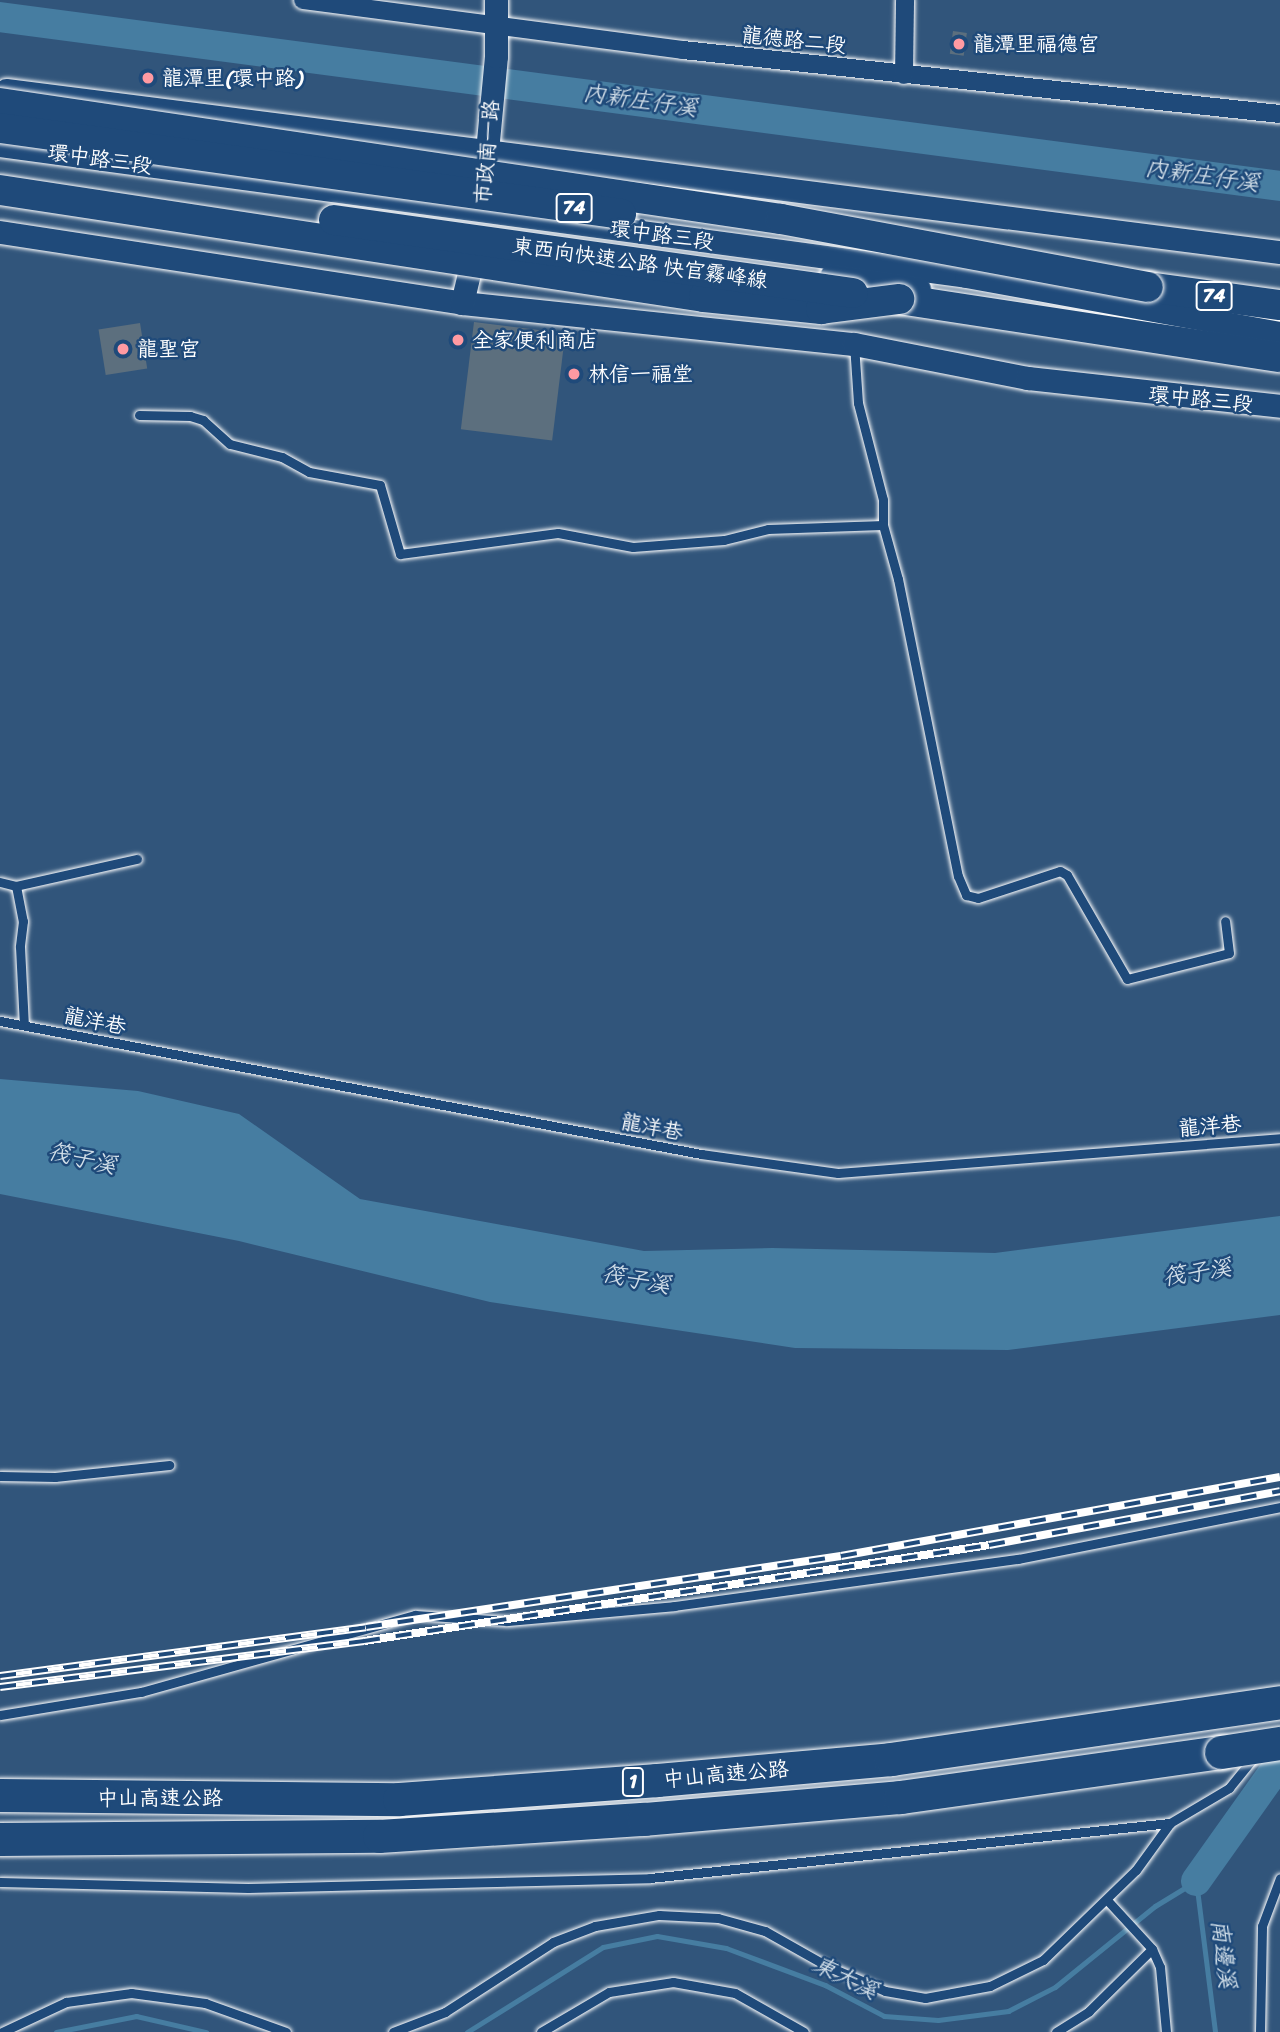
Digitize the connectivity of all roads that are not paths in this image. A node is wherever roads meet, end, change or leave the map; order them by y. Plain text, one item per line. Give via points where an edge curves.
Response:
1 (303, 0) edge
2 (496, 0) edge
3 (905, 0) edge
4 (496, 28) junction
5 (904, 75) junction
6 (0, 89) edge
7 (0, 103) edge
8 (1280, 114) edge
9 (0, 128) edge
10 (488, 137) junction
11 (0, 145) edge
12 (0, 159) edge
13 (0, 174) edge
14 (0, 190) edge
15 (481, 218) junction
16 (0, 232) edge
17 (1280, 252) edge
18 (1148, 287) junction
19 (899, 299) junction
20 (462, 303) junction
21 (1280, 305) edge
22 (1280, 333) edge
23 (853, 344) junction
24 (1280, 344) edge
25 (1280, 358) edge
26 (1280, 406) edge
27 (139, 415) dead end
28 (883, 525) junction
29 (136, 859) dead end
30 (0, 882) edge
31 (16, 886) junction
32 (1225, 922) dead end
33 (0, 1021) edge
34 (24, 1026) junction
35 (1280, 1138) edge
36 (169, 1465) dead end
37 (0, 1476) edge
38 (1280, 1507) edge
39 (1275, 1712) edge
40 (0, 1715) edge
41 (0, 1795) edge
42 (1170, 1823) junction
43 (0, 1839) edge
44 (1280, 1878) edge
45 (0, 1882) edge
46 (1107, 1900) junction
47 (1152, 1949) junction
48 (2, 2032) edge
49 (286, 2032) edge
50 (393, 2032) edge
51 (541, 2032) edge
52 (804, 2032) edge
53 (1056, 2032) edge
54 (1166, 2032) edge
55 (1260, 2032) edge

1 - 4 street, 龍德路二段
2 - 4 street, 市政南一路
3 - 5 street
4 - 5 street, 龍德路二段
4 - 10 street, 市政南一路
5 - 8 street, 龍德路二段
6 - 10 street
7 - 18 highway, bridge via 468,169 836,228
9 - 18 highway, 74, bridge
10 - 15 street, 市政南一路
10 - 17 street
11 - 15 street, 環中路三段
12 - 15 street, 環中路三段
13 - 19 highway, 東西向快速公路 快官霧峰線 / 74, bridge
14 - 19 highway, bridge via 704,297 821,309
15 - 20 street, 市政南一路
15 - 22 street, 環中路三段 via 966,276
15 - 24 street, 環中路三段
16 - 20 street, 環中路三段
18 - 21 highway, 74
19 - 25 highway, 東西向快速公路 快官霧峰線 / 74
20 - 23 street, 環中路三段
23 - 26 street, 環中路三段 via 1028,378
23 - 28 lane via 858,402 883,500
27 - 28 lane via 190,416 203,420 230,444 282,457 309,472 380,485 400,554 558,533 633,547 724,540 768,529
28 - 32 lane via 958,876 966,895 978,898 1059,871 1068,875 1127,979 1229,953
29 - 31 lane
30 - 31 lane
31 - 34 lane via 23,921
33 - 34 lane, 龍洋巷
34 - 35 lane, 龍洋巷 via 701,1154 838,1173
36 - 37 lane via 55,1477
38 - 40 lane via 1018,1559 626,1612 507,1620 415,1615 141,1692
39 - 41 highway, 中山高速公路 / 1 via 1111,1728 891,1759 399,1799
39 - 42 lane via 1229,1788
39 - 43 highway, 中山高速公路 / 1, bridge via 1221,1752 900,1797 379,1836
42 - 45 lane via 650,1878 248,1888
42 - 46 lane
44 - 55 lane via 1262,1926
46 - 47 lane
46 - 50 lane via 1044,1960 990,1986 925,1998 862,1982 765,1931 718,1918 685,1914 629,1918 553,1942 445,2012
47 - 53 lane via 1089,2011
47 - 54 lane via 1164,1981
48 - 49 lane via 66,2002 131,1993 205,2003
51 - 52 lane via 610,1992 673,1982 734,1993

